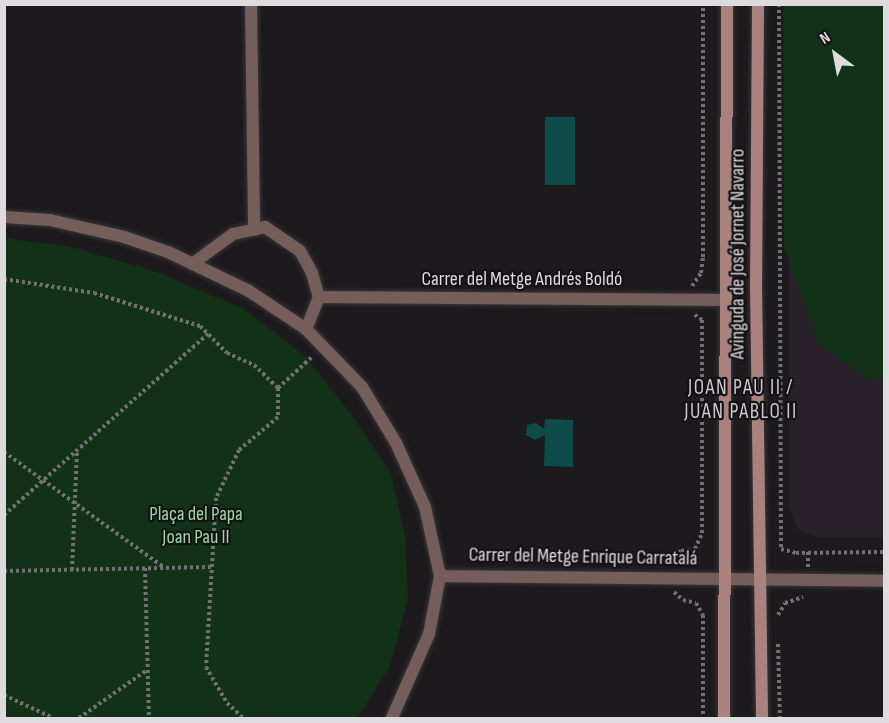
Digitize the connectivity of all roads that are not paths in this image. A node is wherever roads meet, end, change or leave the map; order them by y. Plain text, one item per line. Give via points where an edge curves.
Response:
1 (251, 4) edge
2 (727, 4) edge
3 (758, 4) edge
4 (4, 217) edge
5 (254, 230) junction
6 (192, 264) junction
7 (319, 297) junction
8 (726, 300) junction
9 (306, 329) junction
10 (440, 576) junction
11 (726, 578) junction
12 (762, 581) junction
13 (885, 581) edge
14 (392, 718) edge
15 (724, 718) edge
16 (762, 718) edge

1 - 5 street
2 - 8 street, Avinguda de José Jornet Navarro
3 - 12 street, Avinguda de José Jornet Navarro via 756,285
4 - 6 street via 50,220 124,237
5 - 6 street via 233,234
5 - 7 street via 265,227 300,251
6 - 9 street via 249,291
7 - 8 street, Carrer del Metge Andrés Boldó
7 - 9 street
8 - 11 street, Avinguda de José Jornet Navarro
9 - 10 street via 362,387 396,442 425,507
10 - 11 street, Carrer del Metge Enrique Carratalá
10 - 14 street via 429,634
11 - 12 street, Carrer del Metge Enrique Carratalá
11 - 15 street, Avinguda de José Jornet Navarro
12 - 13 street, Carrer del Metge Enrique Carratalá
12 - 16 street, Avinguda de José Jornet Navarro

